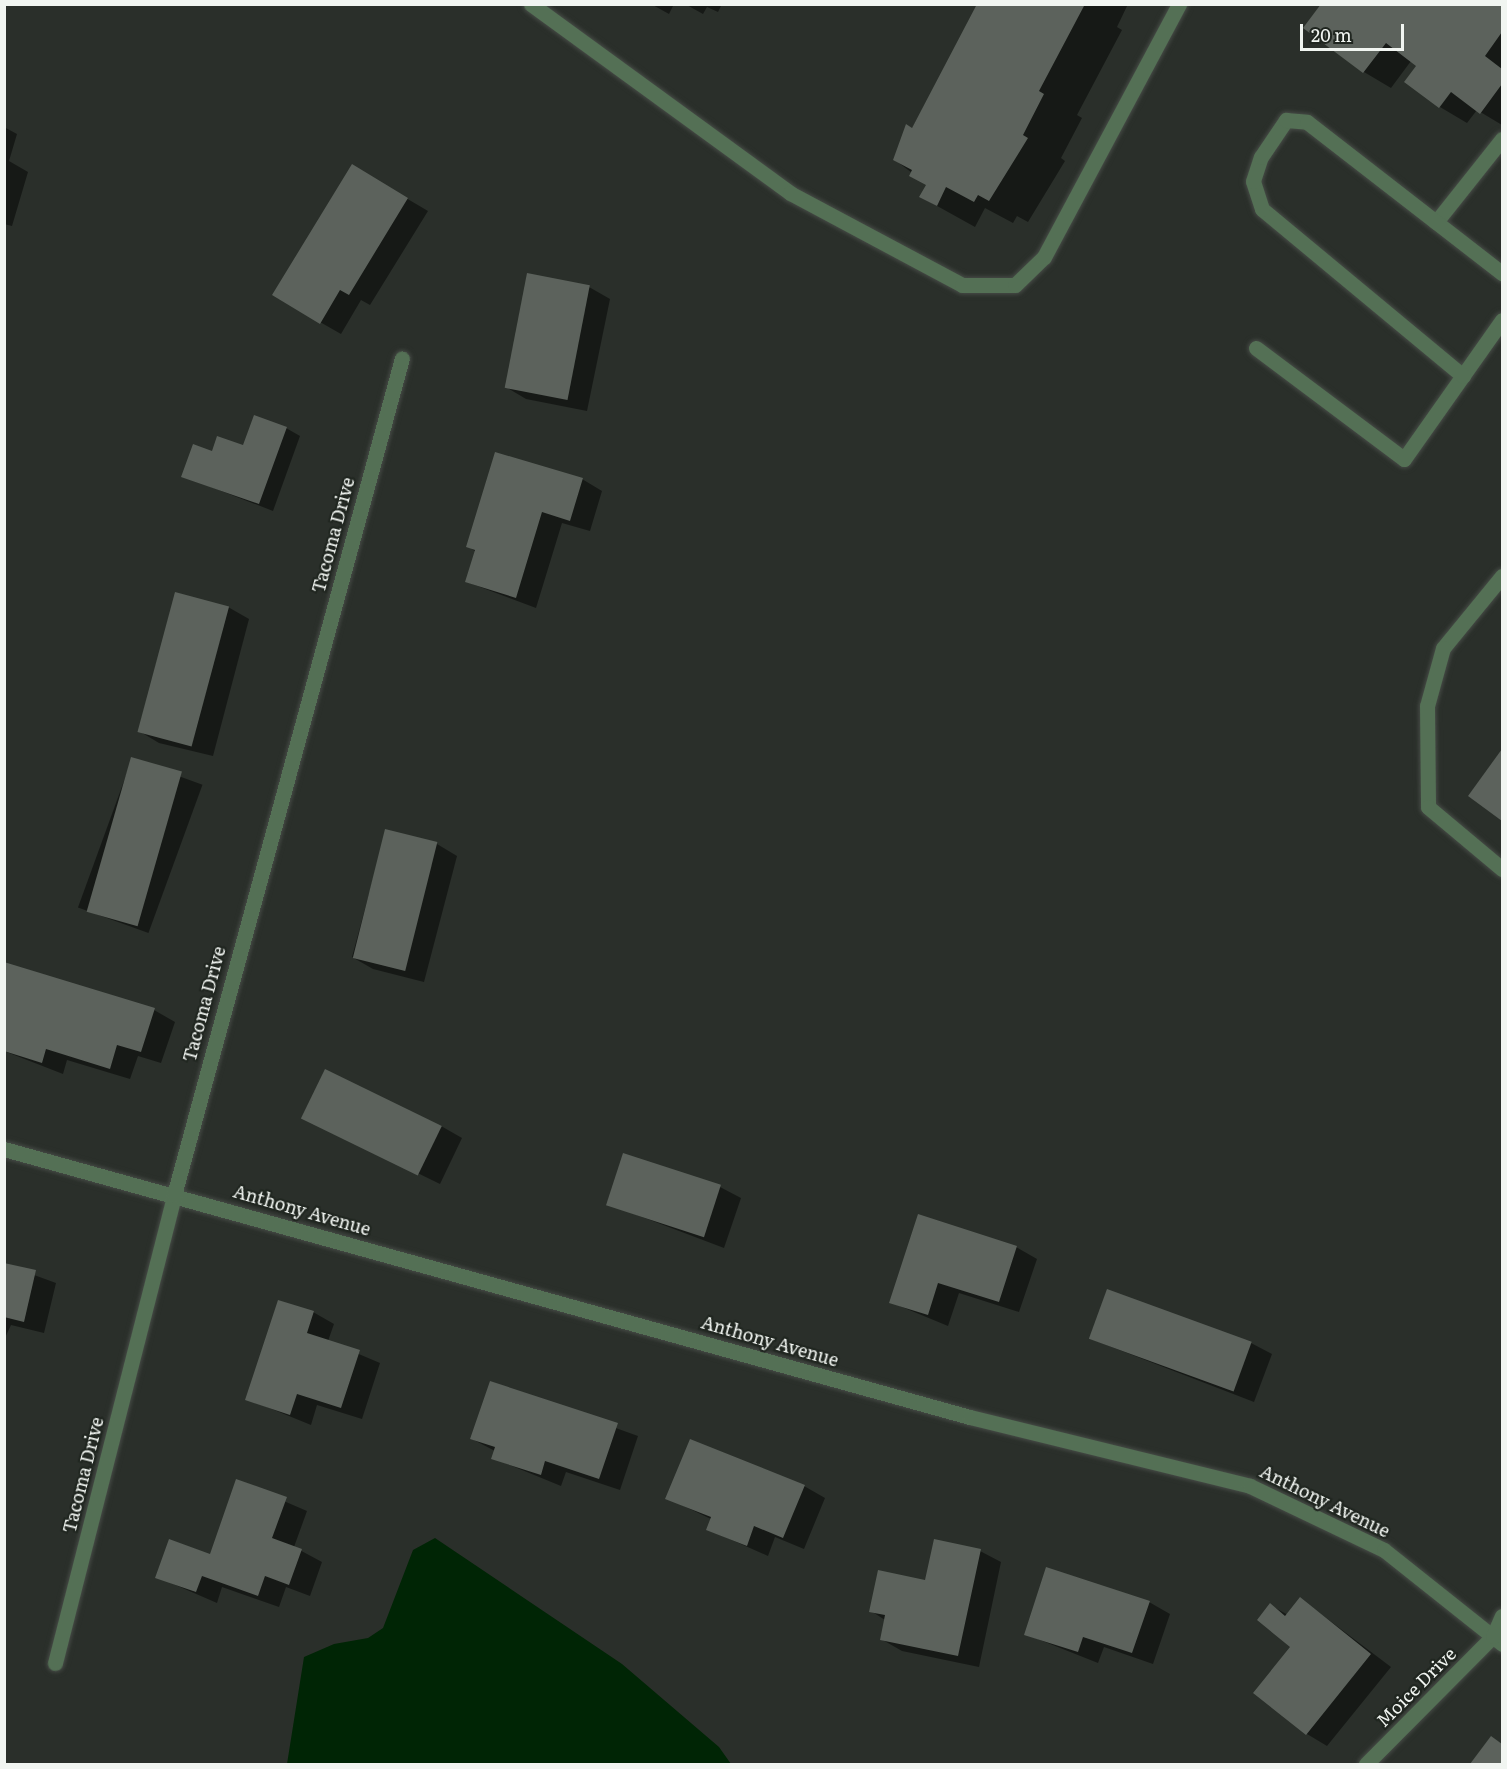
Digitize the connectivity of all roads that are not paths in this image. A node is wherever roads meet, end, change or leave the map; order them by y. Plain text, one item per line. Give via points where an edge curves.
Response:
1 (531, 4) edge
2 (1179, 4) edge
3 (1503, 139) edge
4 (1436, 222) junction
5 (1503, 273) edge
6 (1503, 320) edge
7 (1256, 348) dead end
8 (402, 358) dead end
9 (1463, 376) junction
10 (1503, 576) edge
11 (1503, 869) edge
12 (4, 1149) edge
13 (174, 1195) junction
14 (1503, 1616) edge
15 (1498, 1640) edge
16 (55, 1664) dead end
17 (1366, 1764) edge

1 - 2 street via 790,193 962,285 1015,285 1044,257
3 - 4 street
4 - 5 street
4 - 9 street via 1307,123 1286,120 1261,157 1253,181 1262,209
6 - 9 street
7 - 9 street via 1404,459
8 - 13 street, Tacoma Drive
10 - 11 street via 1443,648 1427,706 1428,807
12 - 13 street, Anthony Avenue
13 - 15 street, Anthony Avenue via 970,1417 1250,1486 1384,1550
13 - 16 street, Tacoma Drive
14 - 15 street, Moice Drive
15 - 17 street, Moice Drive

